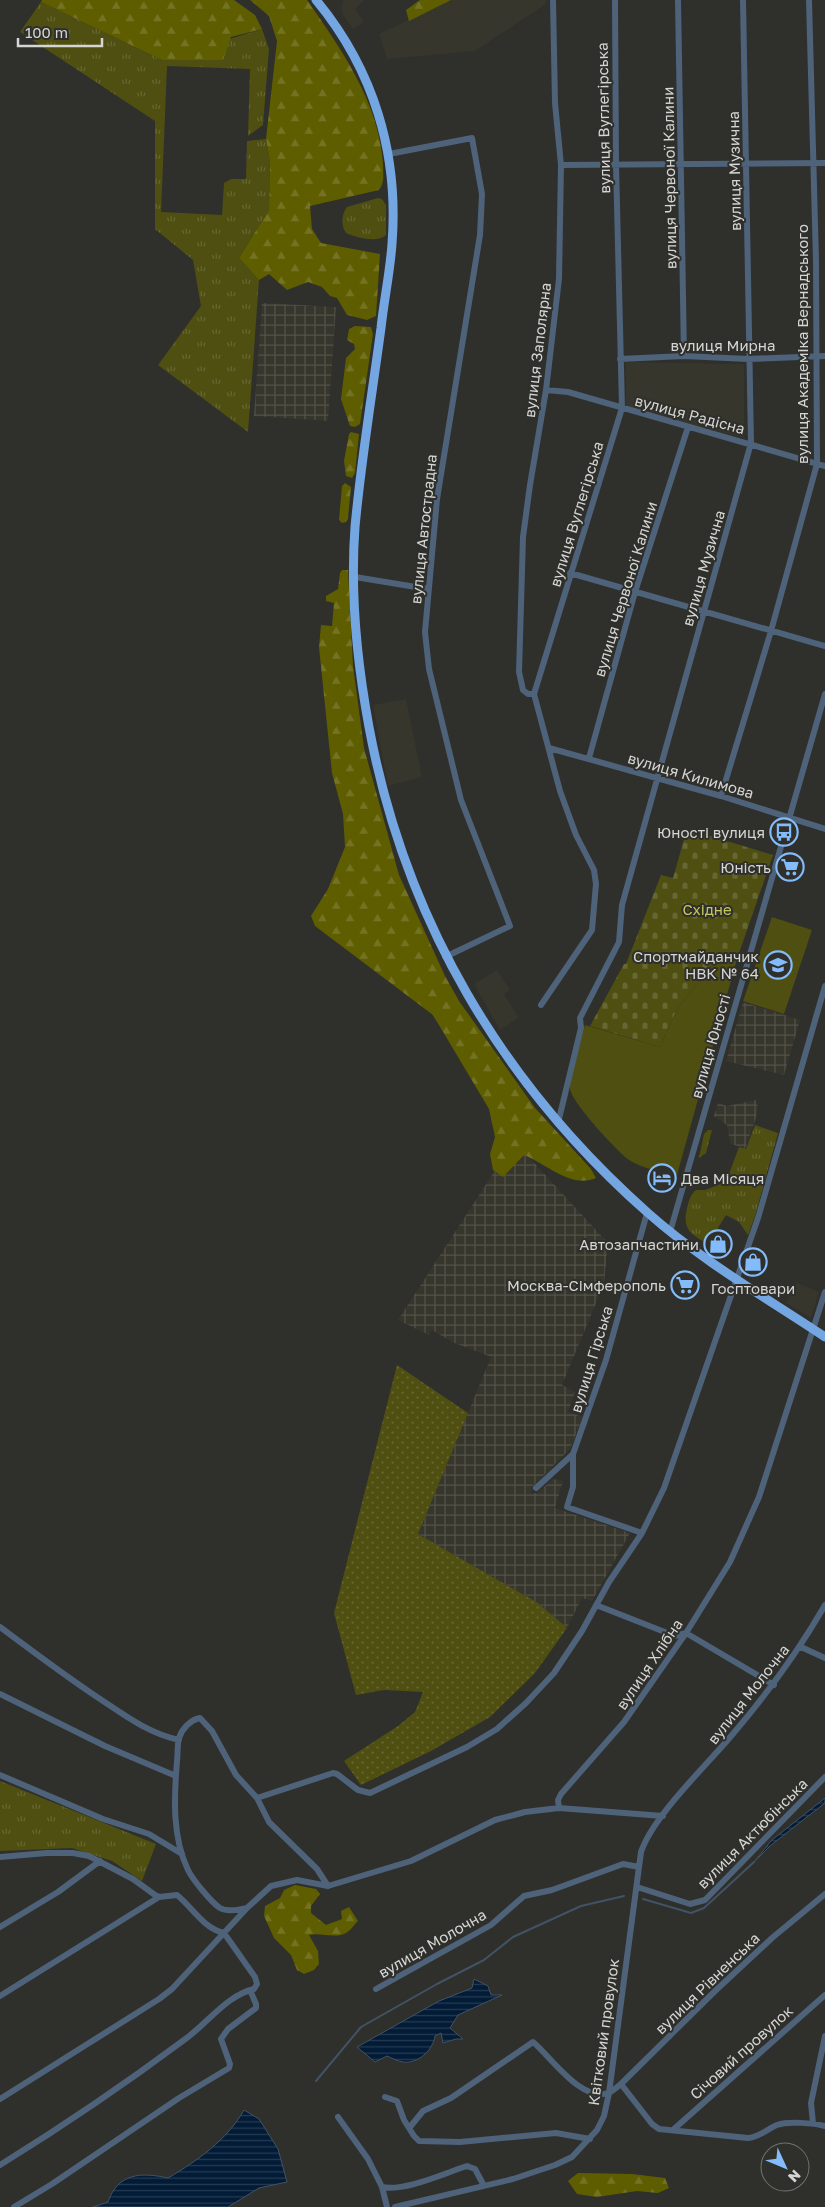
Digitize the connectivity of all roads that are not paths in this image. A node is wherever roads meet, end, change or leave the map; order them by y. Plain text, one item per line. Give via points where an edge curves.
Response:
1 (316, 0) edge
2 (552, 0) edge
3 (615, 0) edge
4 (678, 0) edge
5 (743, 0) edge
6 (809, 0) edge
7 (389, 154) junction
8 (812, 163) junction
9 (825, 163) edge
10 (746, 164) junction
11 (561, 165) junction
12 (616, 165) junction
13 (681, 165) junction
14 (684, 356) junction
15 (825, 356) edge
16 (815, 357) junction
17 (620, 359) junction
18 (748, 359) junction
19 (546, 390) junction
20 (622, 408) junction
21 (688, 427) junction
22 (750, 443) junction
23 (817, 464) junction
24 (825, 466) edge
25 (570, 573) junction
26 (355, 577) junction
27 (428, 589) junction
28 (635, 592) junction
29 (704, 612) junction
30 (771, 631) junction
31 (825, 646) edge
32 (534, 694) junction
33 (825, 694) edge
34 (549, 748) junction
35 (590, 758) junction
36 (656, 777) junction
37 (721, 796) junction
38 (788, 818) junction
39 (825, 829) edge
40 (445, 957) junction
41 (825, 986) edge
42 (541, 1005) dead end
43 (558, 1123) junction
44 (648, 1213) junction
45 (670, 1232) junction
46 (736, 1280) junction
47 (825, 1292) edge
48 (814, 1330) junction
49 (825, 1337) edge
50 (573, 1454) junction
51 (536, 1488) dead end
52 (642, 1532) junction
53 (596, 1605) junction
54 (825, 1605) edge
55 (0, 1627) edge
56 (686, 1633) junction
57 (801, 1647) junction
58 (825, 1658) edge
59 (774, 1685) junction
60 (0, 1694) edge
61 (179, 1740) junction
62 (0, 1775) edge
63 (176, 1776) junction
64 (825, 1777) edge
65 (257, 1798) junction
66 (559, 1808) junction
67 (662, 1816) junction
68 (182, 1854) junction
69 (0, 1857) edge
70 (100, 1861) junction
71 (639, 1867) junction
72 (328, 1886) junction
73 (637, 1887) junction
74 (825, 1894) edge
75 (159, 1897) junction
76 (247, 1908) junction
77 (0, 1927) edge
78 (224, 1933) junction
79 (376, 1989) dead end
80 (250, 1990) junction
81 (0, 1996) edge
82 (825, 1996) edge
83 (825, 2036) edge
84 (620, 2084) junction
85 (609, 2093) junction
86 (385, 2097) dead end
87 (0, 2099) edge
88 (338, 2117) dead end
89 (813, 2123) junction
90 (825, 2126) edge
91 (410, 2127) junction
92 (674, 2129) junction
93 (590, 2139) junction
94 (0, 2164) edge
95 (483, 2184) junction
96 (382, 2187) junction
97 (14, 2207) edge
98 (387, 2207) edge
99 (395, 2207) edge

1 - 7 highway via 361,68 377,105
2 - 11 street, вулиця Заполярна via 555,102
3 - 12 street, вулиця Вуглегірська
4 - 13 street, вулиця Червоної Калини
5 - 10 street, вулиця Музична
6 - 8 street, вулиця Академіка Вернадського
7 - 26 highway via 393,191 392,246 366,429 355,530
7 - 27 street, вулиця Автострадна via 472,138 482,194 474,280 462,336 437,499
8 - 9 street
8 - 10 street
8 - 16 street, вулиця Академіка Вернадського
10 - 13 street
10 - 18 street, вулиця Музична
11 - 12 street
11 - 19 street, вулиця Заполярна via 559,278
12 - 13 street
12 - 17 street, вулиця Вуглегірська
13 - 14 street, вулиця Червоної Калини
14 - 17 street, вулиця Мирна
14 - 18 street, вулиця Мирна
15 - 16 street, вулиця Мирна
16 - 18 street, вулиця Мирна
16 - 23 street, вулиця Академіка Вернадського
17 - 20 street, вулиця Вуглегірська
18 - 22 street, вулиця Музична
19 - 20 street, вулиця Радісна via 568,392
19 - 32 street, вулиця Заполярна via 523,537 519,672 523,690
20 - 21 street, вулиця Радісна
20 - 25 street, вулиця Вуглегірська
21 - 22 street, вулиця Радісна
21 - 28 street, вулиця Червоної Калини
22 - 23 street, вулиця Радісна
22 - 29 street, вулиця Музична
23 - 24 street, вулиця Радісна
23 - 30 street, вулиця Академіка Вернадського
25 - 28 street
25 - 32 street, вулиця Вуглегірська
26 - 27 street
26 - 40 highway via 358,653 384,799 405,862
27 - 40 street, вулиця Автострадна via 426,632 436,701 461,800 510,926
28 - 29 street
28 - 35 street, вулиця Червоної Калини
29 - 30 street
29 - 36 street, вулиця Музична
30 - 31 street
30 - 37 street, вулиця Академіка Вернадського
32 - 34 street
33 - 38 street, вулиця Юності
34 - 35 street, вулиця Килимова
34 - 42 street via 560,791 576,835 594,870 596,884 592,930
35 - 36 street, вулиця Килимова
36 - 37 street, вулиця Килимова
36 - 43 street, вулиця Музична via 622,905 619,942 580,1018 581,1028
37 - 38 street, вулиця Килимова
38 - 39 street, вулиця Килимова
38 - 45 street, вулиця Юності
40 - 43 highway via 516,1071
41 - 46 street via 758,1218
43 - 44 highway
44 - 45 highway
44 - 50 street, вулиця Гірська via 606,1360
45 - 46 highway
46 - 48 highway
46 - 52 street via 664,1488
47 - 48 street, вулиця Хлібна
48 - 49 highway
48 - 56 street, вулиця Хлібна via 759,1496 730,1562
50 - 51 street, вулиця Гірська
50 - 52 street, вулиця Гірська via 572,1487 567,1507
52 - 53 street
53 - 56 street via 675,1636
53 - 65 street via 554,1673 496,1729 467,1747 370,1793 358,1790 338,1774 333,1774
54 - 57 street, вулиця Молочна
55 - 61 street via 129,1719
56 - 59 street
56 - 66 street, вулиця Хлібна via 624,1722 562,1794 558,1800
57 - 58 street
57 - 59 street, вулиця Молочна
59 - 67 street, вулиця Молочна
60 - 63 street via 105,1746
61 - 63 street
61 - 65 street via 188,1724 195,1719 204,1720 236,1775
62 - 68 street via 104,1819 149,1834
63 - 68 street via 174,1804
64 - 73 street, вулиця Актюбінська via 705,1900 690,1904
65 - 72 street via 269,1822 317,1869
66 - 67 street
66 - 72 street via 495,1820 411,1861
67 - 71 street, вулиця Молочна via 644,1844
68 - 76 street via 188,1871 221,1908
69 - 70 street via 74,1853
70 - 75 street
70 - 77 street via 58,1892
71 - 73 street, Квітковий провулок
71 - 79 street, вулиця Молочна via 624,1864 552,1890 524,1896 491,1925
72 - 76 street via 297,1880 283,1882 271,1886
73 - 85 street, Квітковий провулок
74 - 84 street, вулиця Рівненська via 772,1938
75 - 78 street via 177,1895 204,1923
75 - 81 street
76 - 78 street
78 - 80 street via 255,1977 257,1986
78 - 87 street via 159,1999
80 - 94 street via 237,1994 185,2039
80 - 97 street via 256,2008 221,2038 229,2068
82 - 92 street, Січовий провулок
83 - 89 street via 812,2103
84 - 85 street, вулиця Рівненська
84 - 92 street via 652,2124 659,2129
85 - 91 street via 595,2095 578,2086 536,2044 530,2042 451,2098 423,2111
85 - 93 street, Квітковий провулок via 604,2116
86 - 91 street via 397,2101
88 - 96 street via 368,2159
89 - 90 street
89 - 92 street via 778,2124 748,2138
91 - 93 street via 419,2141 426,2142 556,2133
93 - 95 street, Квітковий провулок via 572,2157 556,2165
95 - 96 street via 475,2169 467,2166 411,2184
95 - 99 street, Квітковий провулок
96 - 98 street

